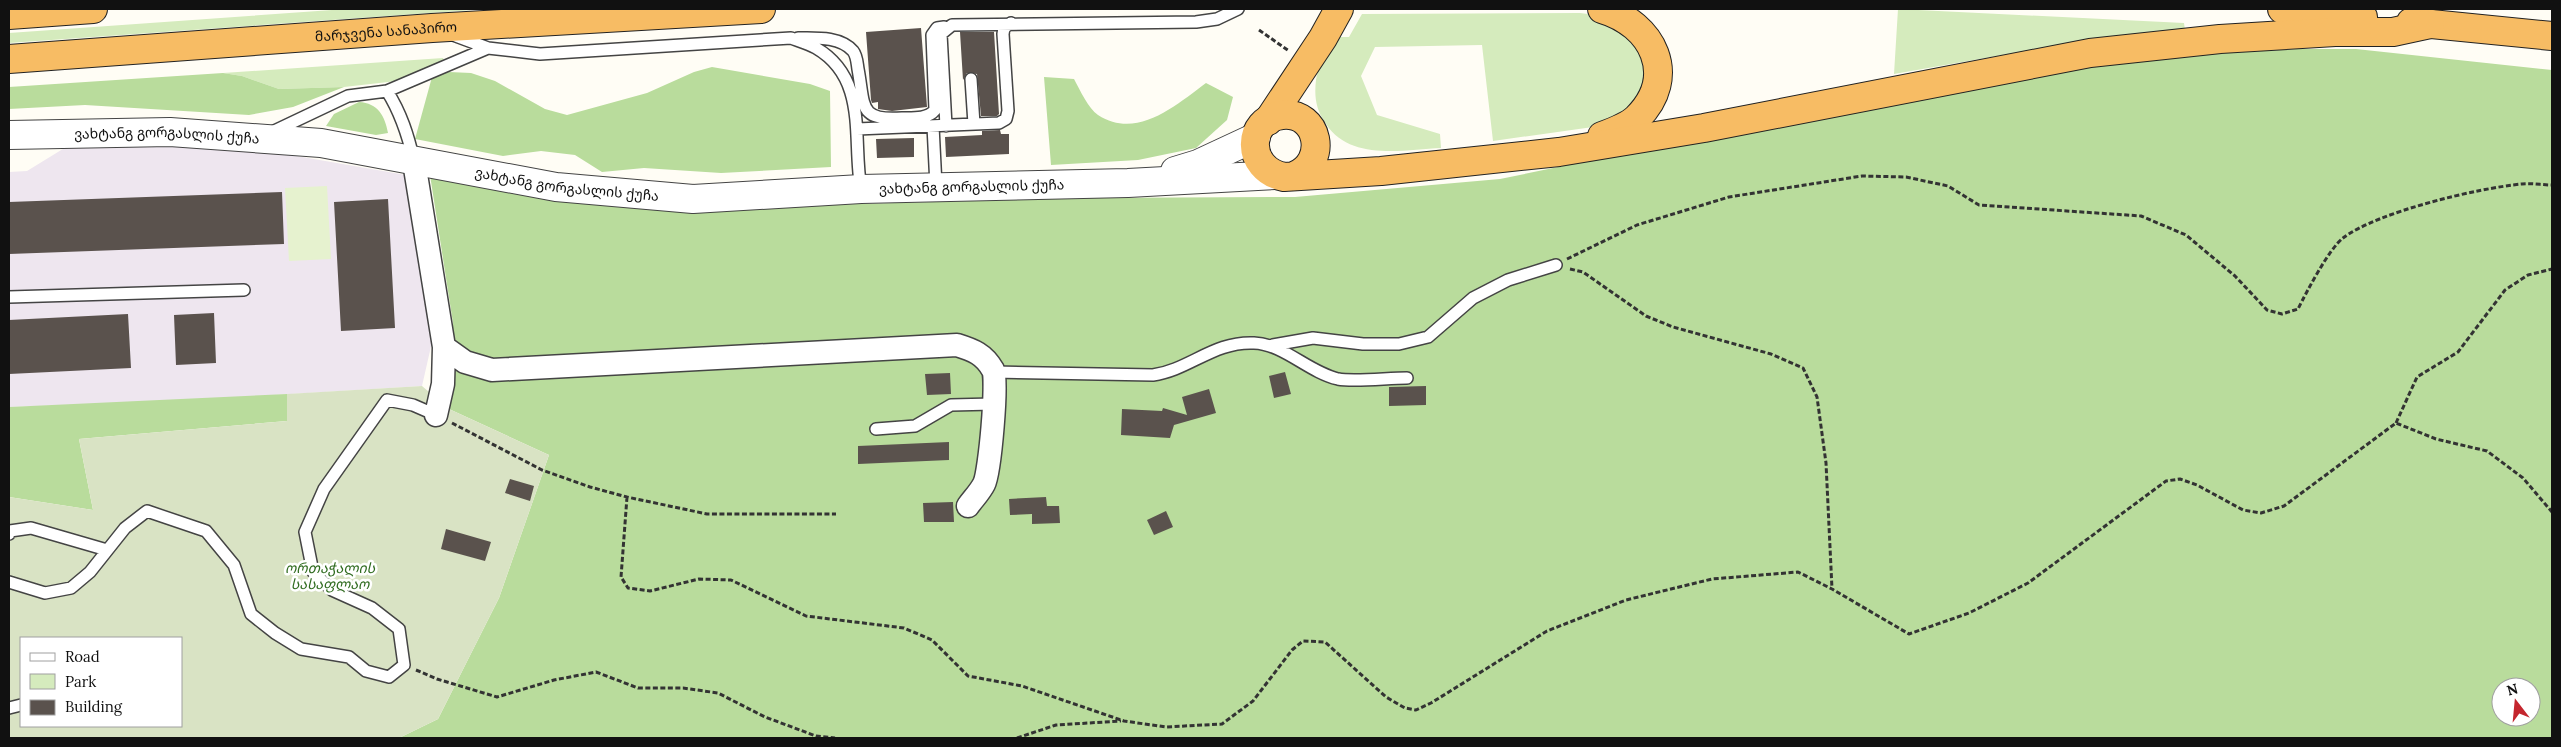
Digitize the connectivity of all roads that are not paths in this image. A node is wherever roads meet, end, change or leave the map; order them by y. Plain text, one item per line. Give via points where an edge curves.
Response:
1 (93, 9) edge
2 (761, 9) edge
3 (1238, 9) edge
4 (1339, 9) edge
5 (1602, 9) edge
6 (2282, 9) edge
7 (9, 15) edge
8 (1011, 23) junction
9 (2430, 24) junction
10 (952, 25) junction
11 (432, 28) junction
12 (2552, 36) edge
13 (791, 38) junction
14 (1323, 38) junction
15 (488, 48) junction
16 (9, 59) edge
17 (971, 80) dead end
18 (387, 90) junction
19 (974, 124) junction
20 (933, 126) junction
21 (946, 126) junction
22 (857, 129) junction
23 (1262, 129) junction
24 (1312, 132) junction
25 (41, 134) junction
26 (9, 135) edge
27 (260, 138) junction
28 (9, 147) edge
29 (1559, 152) junction
30 (414, 162) junction
31 (1381, 171) junction
32 (1284, 176) junction
33 (1128, 183) junction
34 (936, 186) junction
35 (861, 189) junction
36 (1556, 265) road end
37 (244, 290) dead end
38 (9, 297) edge
39 (1273, 345) junction
40 (444, 347) junction
41 (994, 372) junction
42 (1407, 378) dead end
43 (993, 404) junction
44 (436, 415) joint
45 (876, 429) dead end
46 (968, 506) dead end
47 (9, 534) edge
48 (107, 550) junction
49 (9, 582) edge

1 - 7 highway
2 - 11 highway, მარჯვენა სანაპირო
3 - 8 lane via 1217,19 1196,22
4 - 14 highway
5 - 29 highway via 1636,25 1652,43 1657,81 1650,100 1636,119 1613,132
6 - 9 highway
8 - 10 lane via 969,27
8 - 19 lane via 1004,28 1003,34 1006,119 999,123
9 - 12 highway
9 - 29 highway via 2393,32 2220,39 2090,53 1704,128
10 - 13 lane via 937,28 932,35 935,110 931,115 916,118 882,119 870,114 864,104 857,60 844,45 831,39
10 - 21 lane via 941,34
11 - 15 lane
11 - 16 highway, მარჯვენა სანაპირო
13 - 15 lane via 540,54
13 - 22 lane via 817,49 834,64 848,84 856,104
14 - 23 highway
14 - 24 highway via 1303,94 1302,105
15 - 18 lane
17 - 19 lane
18 - 27 lane via 348,96
18 - 30 lane via 405,124
19 - 21 lane
20 - 21 lane
20 - 22 lane
20 - 34 lane
22 - 35 lane
23 - 24 highway via 1275,117 1290,116
23 - 32 highway via 1254,148 1258,161 1265,170
23 - 33 street via 1198,164
24 - 31 highway via 1334,156
24 - 32 highway via 1316,149 1310,164 1305,170
25 - 26 street, ვახტანგ გორგასლის ქუჩა
25 - 27 street, ვახტანგ გორგასლის ქუჩა via 170,132
25 - 28 lane
27 - 30 street, ვახტანგ გორგასლის ქუჩა via 321,143
29 - 31 highway
30 - 35 street, ვახტანგ გორგასლის ქუჩა via 556,187 693,199
30 - 40 street
31 - 32 highway
32 - 33 street
33 - 34 street, ვახტანგ გორგასლის ქუჩა
34 - 35 street, ვახტანგ გორგასლის ქუჩა
36 - 39 lane via 1508,280 1473,298 1428,337 1399,344 1312,338
37 - 38 lane
39 - 41 lane via 1235,343 1153,375
39 - 42 lane via 1302,364 1338,379
40 - 41 street via 465,362 492,370 957,345 977,351
40 - 44 street via 444,384
41 - 43 street
43 - 45 lane via 951,405 915,426
43 - 46 street via 992,442 985,483
44 - 48 lane via 413,405 387,400 324,489 305,532 314,572 332,590 372,608 399,629 404,665 389,677 366,671 349,657 301,650 251,614 234,565 206,531 147,511 125,528
47 - 48 lane via 10,531 30,528
48 - 49 lane via 90,572 71,588 45,593

